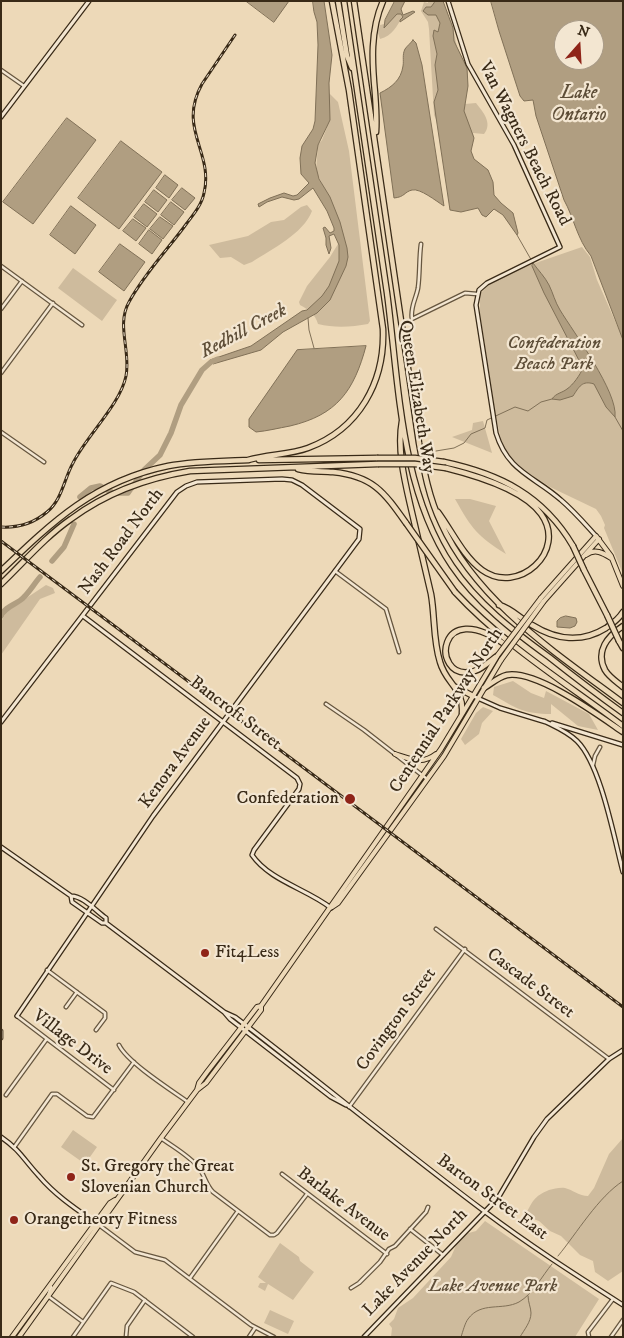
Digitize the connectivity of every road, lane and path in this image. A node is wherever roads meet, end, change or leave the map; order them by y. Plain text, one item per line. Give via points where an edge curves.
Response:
1 (89, 1) edge
2 (332, 1) edge
3 (338, 1) edge
4 (344, 1) edge
5 (354, 1) edge
6 (383, 1) edge
7 (448, 1) edge
8 (1, 70) edge
9 (354, 75) junction
10 (24, 86) junction
11 (1, 117) edge
12 (375, 139) junction
13 (421, 244) dead end
14 (1, 266) edge
15 (22, 281) junction
16 (477, 294) junction
17 (53, 303) junction
18 (1, 309) edge
19 (82, 325) dead end
20 (1, 373) edge
21 (403, 417) junction
22 (1, 432) edge
23 (248, 460) junction
24 (378, 461) junction
25 (44, 462) dead end
26 (289, 467) junction
27 (434, 508) junction
28 (360, 529) joint
29 (598, 537) junction
30 (582, 557) junction
31 (612, 559) junction
32 (1, 571) edge
33 (335, 571) junction
34 (1, 584) edge
35 (623, 586) edge
36 (542, 600) junction
37 (498, 604) junction
38 (623, 612) edge
39 (83, 616) junction
40 (623, 617) edge
41 (616, 621) junction
42 (623, 628) edge
43 (623, 648) edge
44 (518, 649) junction
45 (398, 652) dead end
46 (499, 658) junction
47 (451, 683) junction
48 (481, 687) junction
49 (623, 687) edge
50 (475, 698) junction
51 (623, 703) edge
52 (326, 704) dead end
53 (462, 713) junction
54 (623, 713) edge
55 (223, 721) junction
56 (544, 721) junction
57 (1, 722) edge
58 (623, 726) edge
59 (623, 732) edge
60 (623, 745) edge
61 (600, 747) dead end
62 (441, 749) junction
63 (395, 754) junction
64 (593, 765) junction
65 (422, 776) junction
66 (428, 779) junction
67 (1, 847) edge
68 (623, 872) edge
69 (71, 896) junction
70 (91, 907) junction
71 (331, 908) junction
72 (87, 912) junction
73 (106, 922) junction
74 (436, 929) dead end
75 (465, 949) junction
76 (47, 970) junction
77 (77, 992) junction
78 (261, 1006) junction
79 (66, 1008) dead end
80 (224, 1012) junction
81 (17, 1016) joint
82 (244, 1024) junction
83 (245, 1029) junction
84 (96, 1030) dead end
85 (1, 1031) edge
86 (1, 1038) edge
87 (46, 1039) junction
88 (119, 1045) dead end
89 (623, 1050) edge
90 (282, 1052) junction
91 (278, 1057) junction
92 (609, 1059) junction
93 (134, 1062) junction
94 (114, 1090) junction
95 (6, 1095) dead end
96 (188, 1102) junction
97 (349, 1107) junction
98 (1, 1137) edge
99 (160, 1138) junction
100 (14, 1146) junction
101 (282, 1174) dead end
102 (307, 1194) junction
103 (428, 1207) dead end
104 (238, 1211) junction
105 (485, 1212) junction
106 (97, 1224) junction
107 (410, 1229) junction
108 (387, 1254) junction
109 (443, 1255) junction
110 (190, 1278) junction
111 (52, 1282) junction
112 (351, 1288) dead end
113 (48, 1296) junction
114 (613, 1299) junction
115 (145, 1300) junction
116 (623, 1305) edge
117 (623, 1320) edge
118 (83, 1322) junction
119 (255, 1328) junction
120 (12, 1337) edge
121 (19, 1337) edge
122 (73, 1337) edge
123 (126, 1337) edge
124 (192, 1337) edge
125 (249, 1337) edge
126 (274, 1337) edge
127 (364, 1337) edge
128 (589, 1337) edge
129 (610, 1337) edge

1 - 10 street
2 - 23 highway via 349,90 383,330 381,362 365,403 353,419 335,434 301,450
3 - 9 highway via 347,56
4 - 9 highway, Queen Elizabeth Way
5 - 12 highway, Queen Elizabeth Way
6 - 12 highway via 372,44 377,120
7 - 16 street, Van Wagners Beach Road via 468,64 514,145 560,247 487,282
8 - 10 street
9 - 21 highway, Queen Elizabeth Way
10 - 11 street
12 - 27 highway, Queen Elizabeth Way via 419,443
13 - 16 street via 418,290 412,319 465,293
14 - 15 street
15 - 17 street
15 - 18 street
16 - 29 street via 492,415 504,453 512,464 562,500
17 - 19 street
17 - 20 street
21 - 47 highway via 400,434 403,472 431,596 440,662
21 - 54 highway, Queen Elizabeth Way via 411,468 423,509 452,566 506,625
22 - 25 street
23 - 24 highway
23 - 32 highway via 169,466 105,488 58,518
24 - 26 highway
24 - 27 highway, bridge via 446,468 508,490 532,504 541,514 548,537 546,550 539,563 528,572 514,577 495,576 476,564
24 - 43 highway, bridge via 415,458 444,462 482,472 524,493 553,517 572,546
26 - 34 highway via 170,474 110,495 60,528
26 - 44 highway, bridge via 349,475 365,480 383,492 455,592 476,615
27 - 37 highway, Queen Elizabeth Way via 459,557
28 - 33 street, Kenora Avenue via 359,539
28 - 39 street, Nash Road North via 292,480 197,482 177,492
29 - 30 main road, Centennial Parkway North
29 - 31 main road
29 - 36 main road, Centennial Parkway North
30 - 31 main road via 593,551
30 - 36 main road, Centennial Parkway North
31 - 35 main road
33 - 45 street via 386,609
33 - 55 street, Kenora Avenue
36 - 46 main road, Centennial Parkway North, bridge
37 - 41 highway via 506,606 534,627 570,639 590,636
37 - 51 highway, Queen Elizabeth Way
38 - 41 highway
39 - 55 street, Bancroft Street
39 - 57 street, Nash Road North
40 - 41 highway
42 - 49 highway via 606,640 602,659 608,674
44 - 46 highway via 468,628 453,634 446,647 450,665 465,673 476,671
44 - 58 highway
46 - 48 main road, Centennial Parkway North
47 - 50 highway
47 - 53 highway via 463,701
48 - 50 main road, Centennial Parkway North
48 - 59 highway via 506,675 527,678 568,696
50 - 53 main road, Centennial Parkway North
50 - 56 street
50 - 66 main road, Centennial Parkway North
52 - 63 street
53 - 62 main road, Centennial Parkway North
55 - 70 street, Kenora Avenue
55 - 71 street, Bancroft Street via 299,781 297,792 252,855 289,885
56 - 60 street
56 - 64 street via 577,741
61 - 64 street
62 - 63 main road via 421,761
62 - 65 main road, Centennial Parkway North
63 - 65 street
64 - 68 street
65 - 66 street
65 - 71 main road, Centennial Parkway North
66 - 71 main road, Centennial Parkway North via 338,903
67 - 69 street, Barton Street East
69 - 70 street, Barton Street East
69 - 72 street, Barton Street East via 72,902
70 - 72 street, Kenora Avenue
70 - 73 street, Barton Street East via 106,918
71 - 78 main road, Centennial Parkway North
72 - 73 street, Barton Street East via 102,923
72 - 76 street, Kenora Avenue
73 - 80 street, Barton Street East
74 - 75 street, Cascade Street
75 - 92 street, Cascade Street
75 - 97 street, Covington Street
76 - 77 street
76 - 81 street, Kenora Avenue
77 - 79 street
77 - 84 street via 105,1013
78 - 82 main road, Centennial Parkway North via 257,1006
78 - 83 main road, Centennial Parkway North
80 - 82 street, Barton Street East
80 - 83 street, Barton Street East
81 - 87 street, Village Drive
82 - 83 main road, Centennial Parkway North
83 - 90 street, Barton Street East
83 - 91 street, Barton Street East
83 - 96 main road, Centennial Parkway North via 199,1083
85 - 86 street
87 - 94 street, Village Drive
87 - 95 street
88 - 93 street
89 - 92 street, Lake Avenue North
90 - 91 street
90 - 97 street, Barton Street East
91 - 97 street, Barton Street East
92 - 105 street, Lake Avenue North via 547,1119 501,1194
93 - 94 street
93 - 96 street
94 - 100 street via 90,1117 58,1094 52,1094
96 - 99 main road, Centennial Parkway North
97 - 105 street, Barton Street East
98 - 100 street
99 - 104 street via 200,1168 210,1189
99 - 106 main road, Centennial Parkway North
100 - 106 street via 57,1194
101 - 102 street, Barlake Avenue
102 - 104 street via 274,1235
102 - 108 street, Barlake Avenue
103 - 107 street, Barlake Avenue
104 - 110 street
105 - 109 street, Lake Avenue North
105 - 114 street, Barton Street East
106 - 110 street via 135,1252 165,1260
106 - 111 main road, Centennial Parkway North
106 - 113 main road, Centennial Parkway North
107 - 108 street, Barlake Avenue
107 - 109 street
108 - 112 street
109 - 127 street, Lake Avenue North
110 - 119 street
111 - 113 street
111 - 120 main road, Centennial Parkway North
113 - 118 street
113 - 121 main road, Centennial Parkway North
114 - 116 street, Barton Street East
114 - 128 street via 588,1332
115 - 118 street via 111,1282
115 - 123 street via 127,1326
115 - 124 street
117 - 129 street
118 - 122 street
119 - 125 street
119 - 126 street

